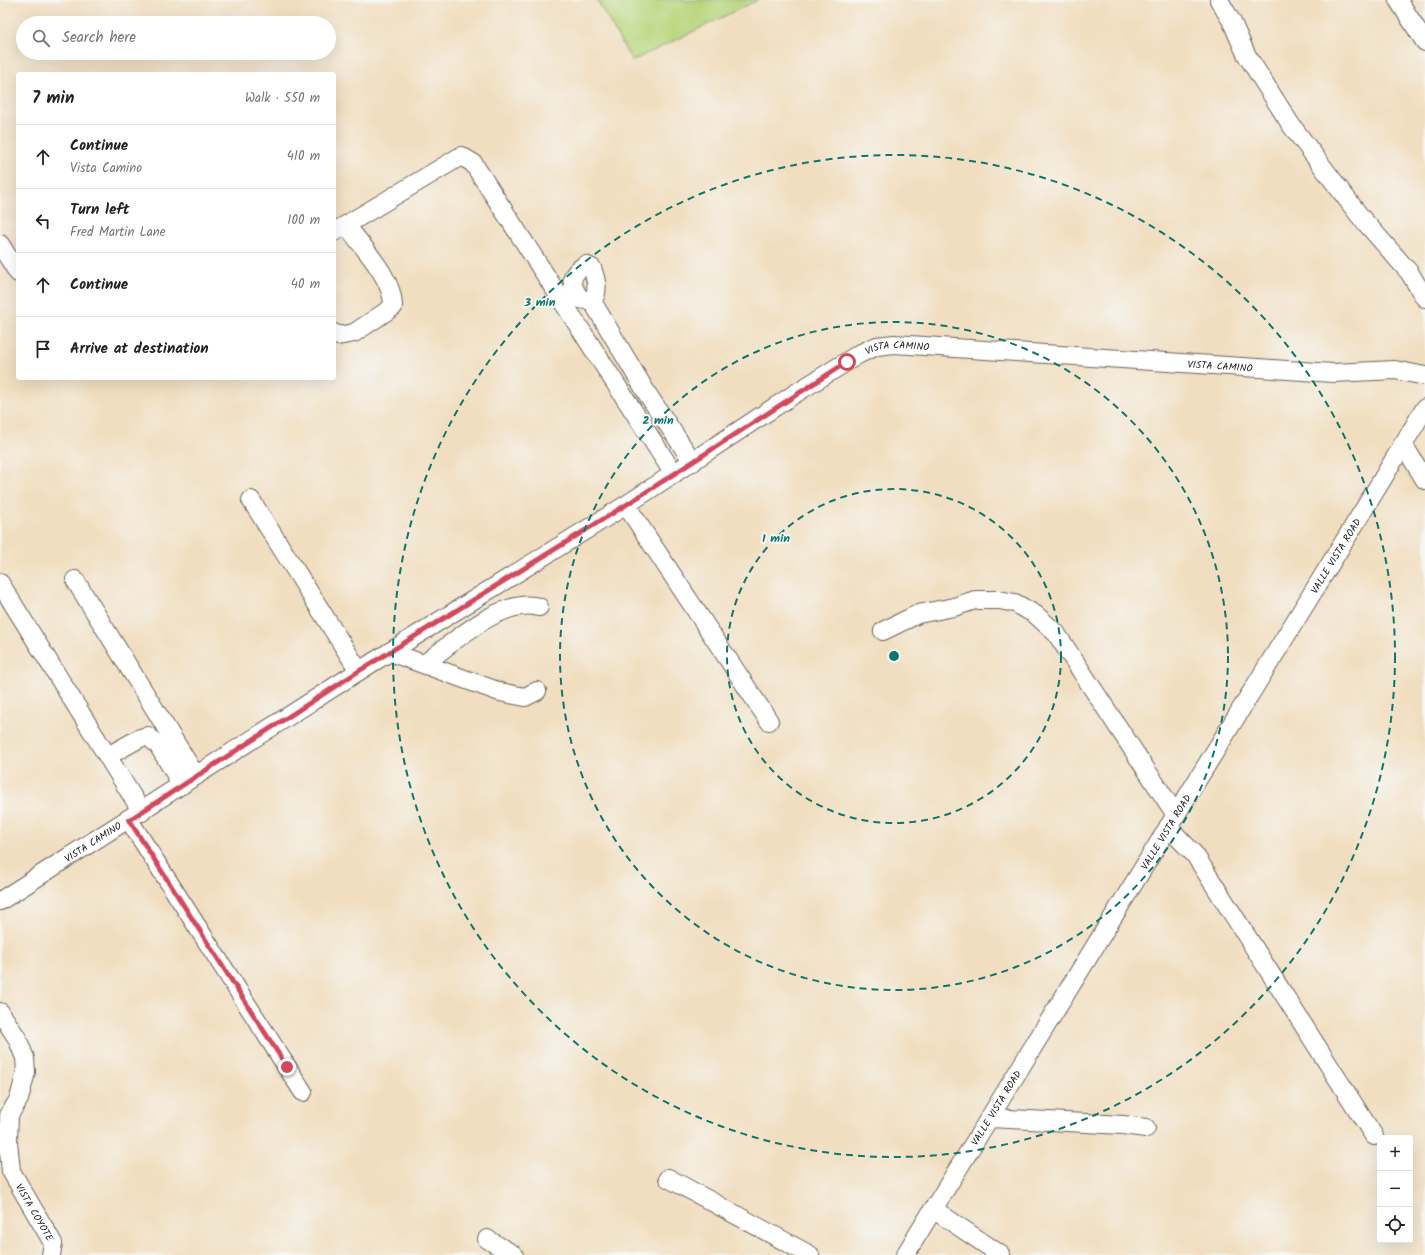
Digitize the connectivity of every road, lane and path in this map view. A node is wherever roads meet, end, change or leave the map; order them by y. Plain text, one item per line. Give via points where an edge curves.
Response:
1 (1219, 0) edge
2 (1398, 0) edge
3 (1425, 42) edge
4 (340, 229) edge
5 (0, 244) edge
6 (16, 270) edge
7 (1425, 298) edge
8 (592, 301) dead end
9 (336, 334) edge
10 (1425, 376) edge
11 (1425, 408) edge
12 (1403, 444) junction
13 (693, 462) junction
14 (674, 474) junction
15 (1425, 480) edge
16 (251, 500) dead end
17 (626, 505) junction
18 (75, 580) dead end
19 (0, 583) edge
20 (540, 607) dead end
21 (883, 631) dead end
22 (390, 652) junction
23 (424, 664) junction
24 (359, 671) junction
25 (536, 691) dead end
26 (769, 721) dead end
27 (108, 756) junction
28 (189, 781) junction
29 (135, 816) junction
30 (1172, 821) junction
31 (0, 901) edge
32 (0, 1012) edge
33 (303, 1092) dead end
34 (990, 1118) junction
35 (1146, 1128) dead end
36 (1374, 1136) dead end
37 (668, 1178) dead end
38 (933, 1209) junction
39 (487, 1239) dead end
40 (51, 1255) edge
41 (514, 1255) edge
42 (810, 1255) edge
43 (905, 1255) edge
44 (1001, 1255) edge

1 - 7 street via 1246,54 1292,125 1359,215 1409,272
2 - 3 street
4 - 9 street via 384,276 393,297 393,307 354,333
4 - 14 street via 461,156 473,163
5 - 6 street
8 - 13 street via 648,395
10 - 13 street, VISTA CAMINO via 1396,370 1334,373 894,344 876,346 796,393
11 - 12 street, VALLE VISTA ROAD
12 - 15 street
12 - 30 street, VALLE VISTA ROAD
13 - 14 street, VISTA CAMINO
14 - 17 street, VISTA CAMINO
16 - 24 street
17 - 22 street, VISTA CAMINO
17 - 26 street
18 - 28 street
19 - 27 street
20 - 23 street via 514,607 491,617
21 - 30 street via 918,614 975,600 1015,602 1036,614 1056,633
22 - 23 street
22 - 24 street, VISTA CAMINO
23 - 25 street via 500,692 525,697
24 - 28 street, VISTA CAMINO
27 - 28 street via 148,736
27 - 29 street
28 - 29 street, VISTA CAMINO
29 - 31 street, VISTA CAMINO
29 - 33 street via 242,996
30 - 34 street, VALLE VISTA ROAD
30 - 36 street
32 - 40 street, VISTA COYOTE via 17,1038 25,1058 26,1072 19,1099 9,1115 11,1171 53,1243
34 - 35 street
34 - 38 street, VALLE VISTA ROAD
37 - 42 street
38 - 43 street, VALLE VISTA ROAD
38 - 44 street
39 - 41 street

